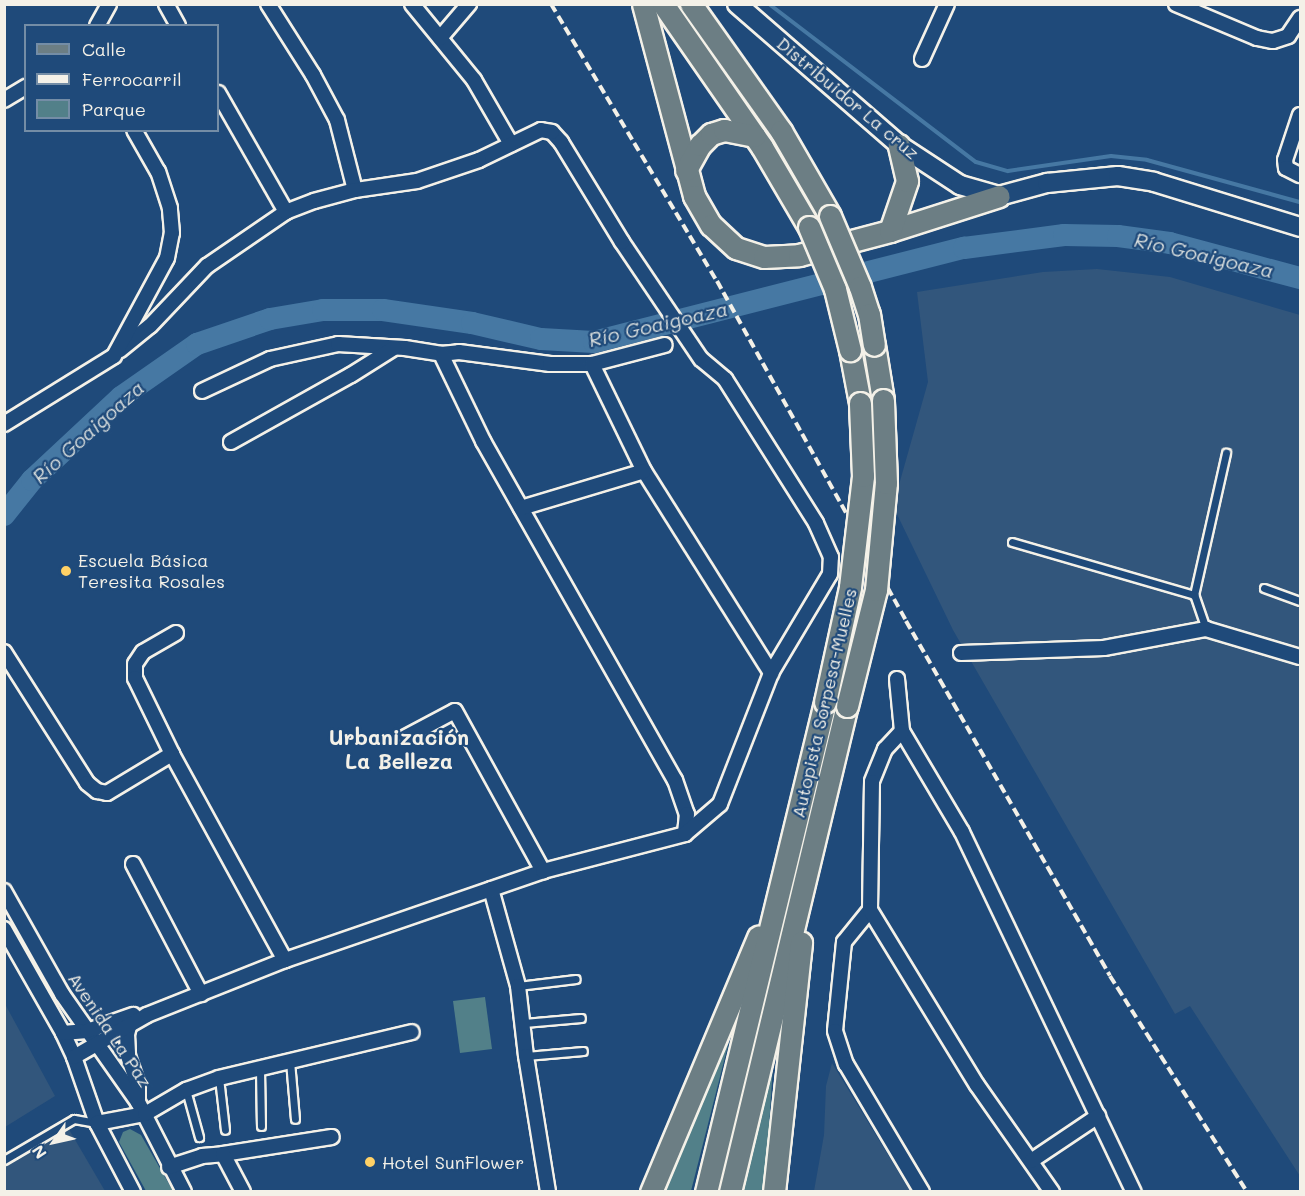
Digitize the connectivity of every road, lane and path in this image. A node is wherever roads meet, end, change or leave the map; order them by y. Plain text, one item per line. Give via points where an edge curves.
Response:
1 (109, 4) edge
2 (166, 4) edge
3 (268, 4) edge
4 (412, 4) edge
5 (470, 4) edge
6 (643, 4) edge
7 (663, 4) edge
8 (691, 4) edge
9 (708, 4) edge
10 (737, 4) edge
11 (1176, 4) edge
12 (946, 5) edge
13 (1203, 10) edge
14 (1300, 18) edge
15 (98, 24) edge
16 (177, 24) edge
17 (711, 33) junction
18 (440, 38) junction
19 (922, 59) dead end
20 (24, 88) edge
21 (219, 95) edge
22 (4, 100) edge
23 (1300, 116) edge
24 (135, 132) edge
25 (754, 136) junction
26 (511, 144) junction
27 (899, 145) junction
28 (686, 170) junction
29 (1300, 175) edge
30 (355, 190) junction
31 (999, 196) junction
32 (286, 212) junction
33 (1300, 226) edge
34 (890, 231) junction
35 (664, 345) dead end
36 (394, 348) junction
37 (441, 354) junction
38 (114, 356) junction
39 (592, 364) junction
40 (201, 391) dead end
41 (4, 424) edge
42 (231, 442) dead end
43 (1226, 453) dead end
44 (644, 471) junction
45 (521, 508) junction
46 (1012, 542) dead end
47 (1264, 588) dead end
48 (1194, 595) junction
49 (1300, 601) edge
50 (1206, 629) junction
51 (176, 633) dead end
52 (4, 652) edge
53 (961, 653) dead end
54 (1300, 657) edge
55 (771, 672) junction
56 (897, 679) dead end
57 (902, 731) junction
58 (406, 737) dead end
59 (172, 754) junction
60 (685, 834) junction
61 (814, 839) junction
62 (133, 864) dead end
63 (543, 872) junction
64 (785, 873) junction
65 (491, 889) junction
66 (4, 891) edge
67 (870, 910) junction
68 (4, 929) edge
69 (285, 960) junction
70 (576, 979) dead end
71 (518, 986) junction
72 (201, 994) junction
73 (147, 1015) junction
74 (581, 1018) dead end
75 (130, 1023) junction
76 (524, 1023) junction
77 (87, 1030) junction
78 (412, 1032) dead end
79 (63, 1033) junction
80 (97, 1046) junction
81 (584, 1051) dead end
82 (526, 1056) junction
83 (74, 1057) junction
84 (290, 1061) junction
85 (260, 1070) junction
86 (219, 1078) junction
87 (186, 1090) junction
88 (141, 1108) junction
89 (1098, 1116) junction
90 (295, 1119) dead end
91 (97, 1122) junction
92 (261, 1126) dead end
93 (225, 1130) dead end
94 (199, 1137) dead end
95 (332, 1137) dead end
96 (223, 1154) junction
97 (4, 1160) edge
98 (1031, 1161) junction
99 (170, 1167) junction
100 (183, 1189) edge
101 (134, 1191) edge
102 (243, 1191) edge
103 (548, 1191) edge
104 (651, 1191) edge
105 (706, 1191) edge
106 (730, 1191) edge
107 (774, 1191) edge
108 (922, 1191) edge
109 (1053, 1191) edge
110 (1134, 1191) edge

1 - 15 street
2 - 16 street
3 - 30 street via 314,75 337,120
4 - 18 street
5 - 18 street
6 - 28 main road
7 - 25 main road, Autopista Sorpesa-Muelles
8 - 17 main road, Autopista Sorpesa-Muelles
9 - 17 main road
10 - 27 main road, Distribuidor La cruz
11 - 13 street
12 - 19 street
13 - 14 street via 1257,39 1273,41 1288,36
17 - 61 main road, Autopista Sorpesa-Muelles, bridge via 781,131 830,216 869,314 883,400 886,483 876,590
18 - 26 street via 474,80
20 - 22 street
21 - 32 street
23 - 29 street via 1285,160 1286,168
24 - 38 street via 158,172 170,208 172,233 167,258
25 - 28 main road via 724,130 711,134
25 - 64 main road, Autopista Sorpesa-Muelles, bridge via 809,227 835,289 860,403 863,476 846,615
26 - 30 street via 417,181
26 - 55 street via 541,130 552,132 561,142 622,242 701,359 725,379 816,523 831,556 830,574
27 - 31 main road, Distribuidor La cruz via 960,185
27 - 34 main road via 907,182
28 - 34 main road via 694,196 711,225 736,248 764,257 799,255
30 - 32 street
31 - 33 main road via 1047,183 1118,176 1154,182
31 - 34 main road
32 - 38 street via 207,266 150,326
35 - 39 street
36 - 37 street
36 - 40 street via 338,344 270,359
36 - 42 street
37 - 39 street via 459,352 550,364
37 - 45 street
38 - 41 street
39 - 44 street
43 - 48 lane
44 - 45 street
44 - 55 street
45 - 60 street via 675,780 687,814
46 - 48 lane
47 - 49 lane
48 - 50 lane
50 - 53 street via 1104,648
50 - 54 street
51 - 59 street via 142,652 135,664 135,678
52 - 59 street via 87,783 97,791 107,793
55 - 60 street via 720,804
56 - 57 street
57 - 67 street via 885,749 872,782
57 - 89 street via 962,832
58 - 63 street via 455,711
59 - 69 street
60 - 63 street
61 - 106 main road, Autopista Sorpesa-Muelles
61 - 107 main road
62 - 72 street
63 - 65 street
64 - 104 main road
64 - 105 main road, Autopista Sorpesa-Muelles
65 - 69 street
65 - 71 street
66 - 77 street, Avenida La Paz via 62,994
67 - 98 street via 977,1085
67 - 108 street via 844,942 835,1031 846,1064
68 - 79 street, Avenida La Paz
69 - 72 street
70 - 71 lane
71 - 76 street
72 - 73 street
73 - 75 street
73 - 77 street via 135,1014
74 - 76 lane
75 - 80 street
75 - 88 street via 128,1056
76 - 82 street
77 - 79 street
77 - 80 street, Avenida La Paz
78 - 84 street
79 - 83 street, Avenida La Paz
80 - 83 street
80 - 88 street, Avenida La Paz
81 - 82 lane
82 - 103 street
83 - 91 street, Avenida La Paz
84 - 85 street
84 - 90 lane
85 - 86 street
85 - 92 lane
86 - 87 street
86 - 93 lane
87 - 88 street
87 - 94 lane
88 - 91 street
88 - 99 street, Avenida La Paz
89 - 98 street
89 - 110 street
91 - 97 lane via 74,1119
91 - 101 street, Avenida La Paz
95 - 96 street
96 - 99 street via 202,1156
96 - 102 street
98 - 109 street
99 - 100 street, Avenida La Paz

